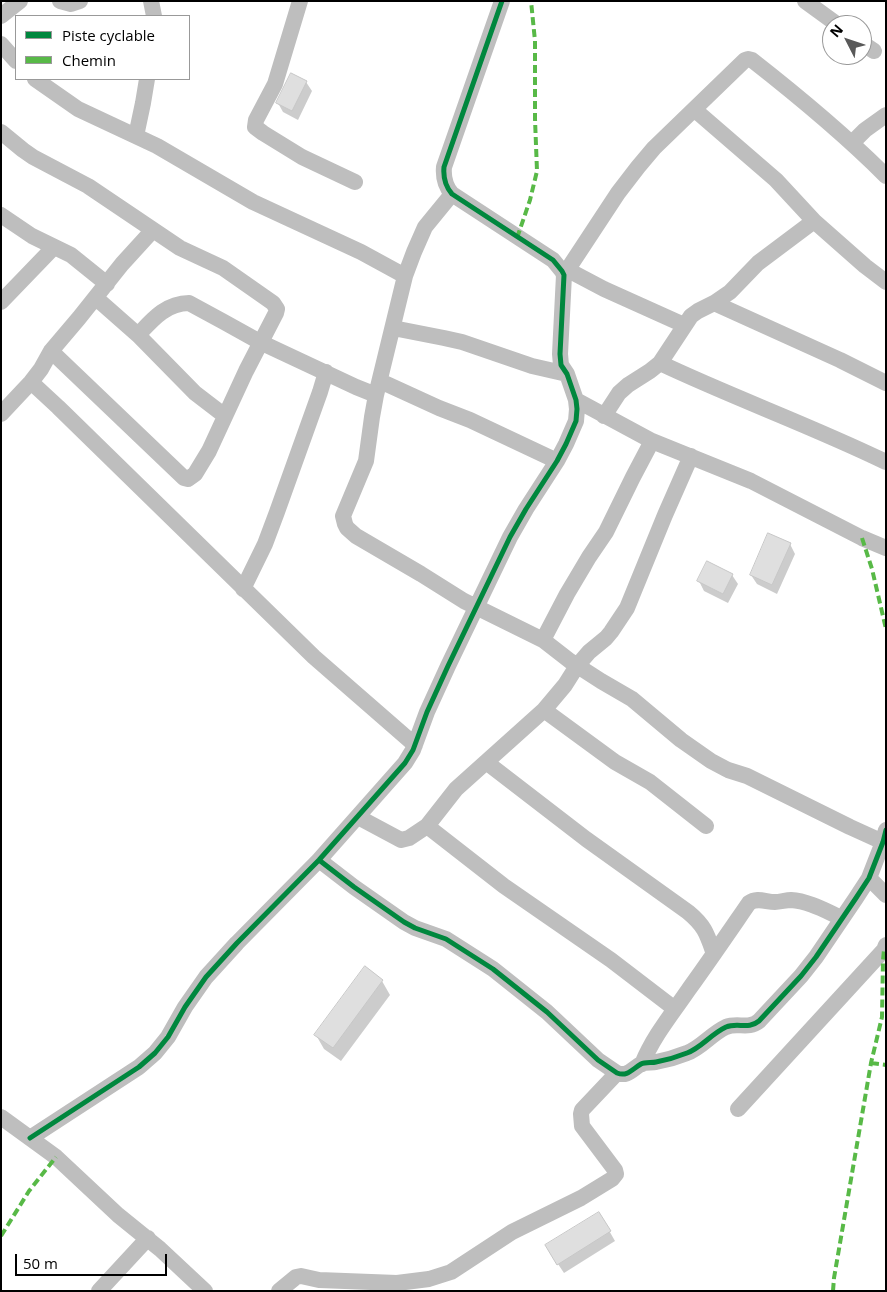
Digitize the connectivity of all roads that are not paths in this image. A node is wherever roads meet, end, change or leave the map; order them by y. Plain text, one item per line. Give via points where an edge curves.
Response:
1 (20, 1) edge
2 (60, 1) edge
3 (80, 1) edge
4 (151, 1) edge
5 (300, 1) edge
6 (502, 1) edge
7 (806, 1) edge
8 (154, 15) edge
9 (825, 15) edge
10 (1, 16) edge
11 (1, 44) edge
12 (15, 60) edge
13 (36, 80) edge
14 (147, 80) edge
15 (695, 110) junction
16 (886, 116) edge
17 (1, 132) edge
18 (136, 136) junction
19 (852, 144) junction
20 (886, 176) edge
21 (355, 182) dead end
22 (452, 194) junction
23 (1, 215) edge
24 (814, 221) junction
25 (153, 230) junction
26 (54, 247) junction
27 (566, 272) junction
28 (405, 276) junction
29 (886, 282) edge
30 (107, 284) junction
31 (96, 298) junction
32 (1, 302) edge
33 (714, 302) junction
34 (684, 325) junction
35 (393, 328) junction
36 (138, 335) junction
37 (260, 342) junction
38 (51, 351) junction
39 (660, 364) junction
40 (326, 372) junction
41 (566, 374) junction
42 (30, 382) junction
43 (886, 383) edge
44 (378, 388) junction
45 (576, 400) junction
46 (1, 414) edge
47 (225, 416) junction
48 (604, 416) junction
49 (652, 441) junction
50 (691, 456) junction
51 (557, 461) junction
52 (886, 462) edge
53 (886, 548) edge
54 (243, 589) junction
55 (477, 608) junction
56 (543, 640) junction
57 (577, 666) junction
58 (544, 710) junction
59 (415, 745) junction
60 (486, 762) junction
61 (358, 817) junction
62 (427, 826) junction
63 (706, 826) dead end
64 (884, 836) edge
65 (319, 860) junction
66 (869, 878) junction
67 (886, 895) edge
68 (842, 918) junction
69 (886, 945) edge
70 (714, 954) junction
71 (675, 1010) junction
72 (642, 1064) junction
73 (617, 1073) junction
74 (738, 1109) dead end
75 (1, 1117) edge
76 (30, 1138) junction
77 (148, 1238) junction
78 (99, 1291) edge
79 (205, 1291) edge
80 (279, 1291) edge

1 - 10 street
2 - 3 street via 71,4
4 - 8 street
5 - 21 street via 275,84 255,127 302,157
6 - 22 street via 444,168 443,178
7 - 9 street
11 - 12 street
13 - 18 street via 78,109
14 - 18 street
15 - 19 street via 745,60 752,60
15 - 24 street via 776,180
15 - 27 street via 654,148 628,179
16 - 19 street
17 - 25 street via 33,157 88,186
18 - 28 street via 253,202
19 - 20 street
22 - 27 street via 553,260
22 - 28 street via 425,227
23 - 26 street
24 - 29 street
24 - 33 street via 758,263 734,289
25 - 30 street
25 - 37 street via 180,248 223,268 275,305 276,313
26 - 30 street via 71,255
26 - 32 street
27 - 34 street
27 - 41 street via 560,354
28 - 35 street
30 - 31 street
31 - 36 street
31 - 38 street
33 - 34 street via 691,316
33 - 43 street
34 - 39 street
35 - 41 street via 462,342
35 - 44 street
36 - 37 street via 167,308 189,303
36 - 47 street via 195,393
37 - 40 street
37 - 47 street
38 - 42 street
38 - 47 street via 186,479 193,476 203,463
39 - 48 street via 619,393
39 - 52 street
40 - 44 street via 356,387
40 - 54 street via 277,512
41 - 45 street
42 - 46 street
42 - 54 street
44 - 51 street via 440,408
44 - 55 street via 366,461 343,516 344,524 356,536
45 - 48 street
45 - 51 street via 576,421
48 - 49 street
49 - 50 street
49 - 56 street via 606,532
50 - 53 street via 751,480
50 - 57 street via 627,608 612,632
51 - 55 street via 510,537
54 - 59 street via 314,657
55 - 56 street
55 - 59 street via 427,712
56 - 57 street
57 - 58 street
57 - 64 street via 632,699 711,761 850,827
58 - 60 street
58 - 63 street via 615,762 650,782
59 - 61 street via 405,763
60 - 62 street via 456,789
60 - 70 street via 688,912 705,930
61 - 62 street via 401,840
61 - 65 street
62 - 71 street
64 - 66 street
65 - 73 street via 404,922 446,939 493,969
65 - 76 street via 206,977 155,1053 139,1067
66 - 67 street
66 - 68 street
68 - 70 street via 794,900 753,900
68 - 72 street via 811,964 755,1025 732,1025 712,1035 694,1050
69 - 74 street
70 - 71 street
71 - 72 street via 660,1028
72 - 73 street via 628,1074
73 - 80 street via 581,1114 582,1126 615,1170 612,1179 512,1232 451,1272 397,1283 319,1280 301,1276
75 - 76 street
76 - 77 street
77 - 78 street
77 - 79 street

